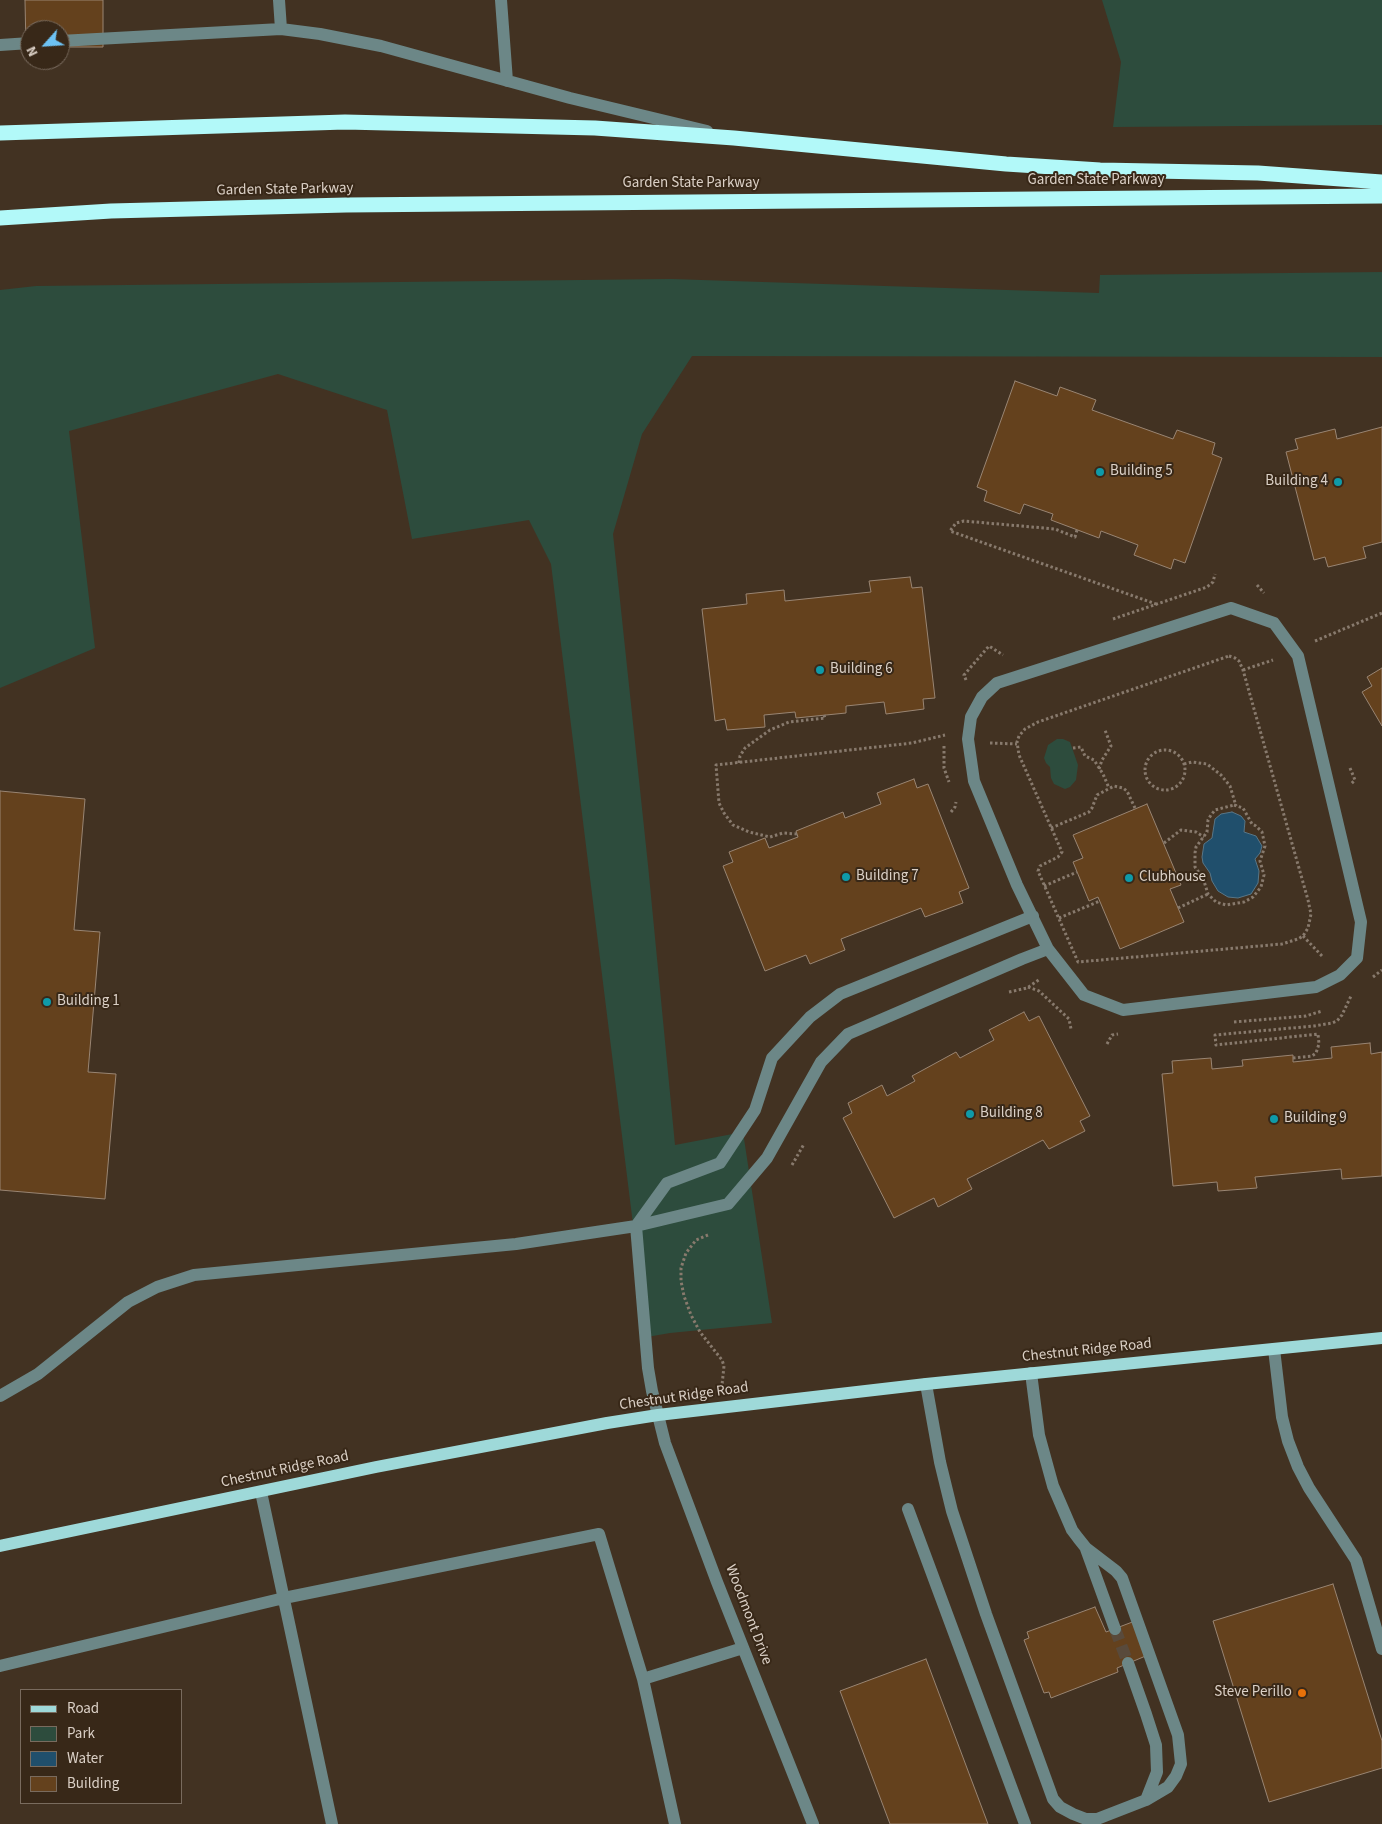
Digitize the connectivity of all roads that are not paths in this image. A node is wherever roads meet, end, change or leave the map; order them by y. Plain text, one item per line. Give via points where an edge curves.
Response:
1 (279, 0) edge
2 (501, 0) edge
3 (280, 29) junction
4 (70, 40) edge
5 (20, 44) edge
6 (0, 45) edge
7 (507, 81) junction
8 (0, 133) edge
9 (734, 138) junction
10 (1382, 182) edge
11 (1382, 196) edge
12 (0, 218) edge
13 (1033, 916) junction
14 (1048, 949) junction
15 (636, 1226) junction
16 (1382, 1338) edge
17 (1274, 1348) junction
18 (1031, 1373) junction
19 (926, 1384) junction
20 (0, 1396) edge
21 (658, 1416) junction
22 (262, 1492) junction
23 (908, 1509) dead end
24 (0, 1546) edge
25 (1086, 1548) junction
26 (284, 1598) junction
27 (1115, 1628) tunnel mouth
28 (744, 1648) junction
29 (1382, 1649) edge
30 (1128, 1663) tunnel mouth
31 (0, 1666) edge
32 (644, 1679) junction
33 (1146, 1800) junction
34 (332, 1824) edge
35 (676, 1824) edge
36 (813, 1824) edge
37 (1025, 1824) edge

1 - 3 street
2 - 7 street
3 - 4 street
3 - 7 street via 381,46
5 - 6 street
7 - 9 street
8 - 9 highway via 345,122 595,128
9 - 10 highway via 1006,164 1100,170 1258,173
11 - 12 highway, Garden State Parkway via 346,205 111,211
13 - 14 street
13 - 14 street via 974,781 968,739 971,717 982,698 997,683 1231,608 1274,623 1298,656 1361,922 1358,958 1340,975 1316,987 1123,1010 1084,995
13 - 15 street via 840,994 810,1017 772,1058 755,1110 720,1163 667,1183
14 - 15 street via 848,1034 821,1062 767,1158 728,1204
15 - 20 street via 516,1244 194,1275 157,1286 128,1302 38,1374
15 - 21 street, Woodmont Drive via 648,1368
16 - 17 main road, Chestnut Ridge Road
17 - 18 main road, Chestnut Ridge Road
17 - 29 street via 1288,1442 1309,1488 1356,1560
18 - 19 main road, Chestnut Ridge Road
18 - 25 street via 1039,1435 1053,1486 1072,1530
19 - 21 main road, Chestnut Ridge Road
19 - 33 street via 952,1511 1053,1798 1060,1808 1086,1819 1097,1819
21 - 22 main road, Chestnut Ridge Road via 454,1452
21 - 28 street, Woodmont Drive via 665,1443
22 - 24 main road, Chestnut Ridge Road
22 - 26 street
23 - 37 street
25 - 27 street
25 - 33 street via 1122,1578 1178,1735 1181,1764 1176,1776 1168,1787
26 - 31 street
26 - 32 street via 599,1534
26 - 34 street
28 - 32 street
28 - 36 street, Woodmont Drive
30 - 33 street via 1156,1745 1157,1772
32 - 35 street

